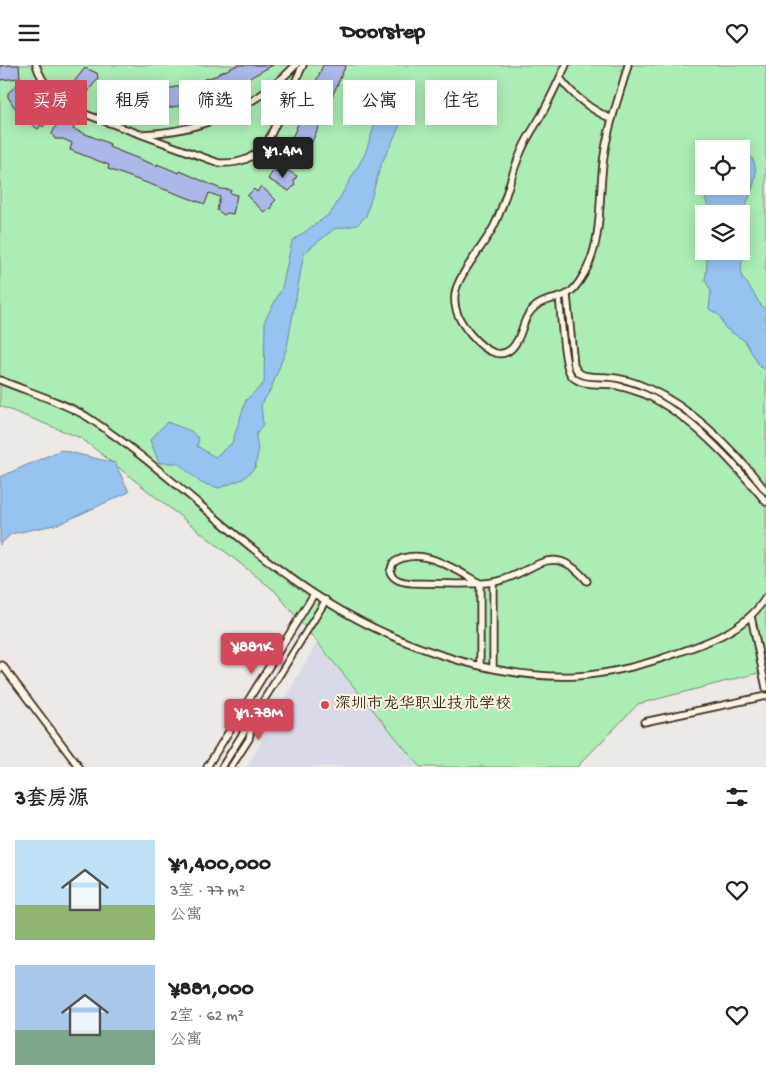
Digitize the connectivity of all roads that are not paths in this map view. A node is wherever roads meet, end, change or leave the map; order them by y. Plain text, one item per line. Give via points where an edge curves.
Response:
1 (36, 65) edge
2 (296, 65) edge
3 (303, 65) edge
4 (566, 65) edge
5 (628, 65) edge
6 (560, 79) junction
7 (612, 119) junction
8 (139, 134) junction
9 (567, 295) junction
10 (559, 296) junction
11 (0, 380) edge
12 (766, 491) edge
13 (766, 502) edge
14 (587, 581) dead end
15 (480, 583) junction
16 (493, 583) junction
17 (314, 594) junction
18 (766, 597) edge
19 (326, 600) junction
20 (751, 616) junction
21 (480, 665) junction
22 (493, 668) junction
23 (0, 669) edge
24 (766, 689) edge
25 (766, 696) edge
26 (254, 715) junction
27 (644, 722) dead end
28 (79, 767) edge
29 (207, 767) edge
30 (222, 767) edge
31 (230, 767) edge

1 - 8 street via 46,85 63,103
2 - 8 street via 266,92 231,113 193,127
3 - 8 street via 267,143 246,161 219,163
4 - 6 street
5 - 7 street
6 - 7 street via 587,105
6 - 10 street via 520,153 495,224 459,281 455,303 463,325 480,345 486,351 500,353 517,341 522,325 533,309
7 - 9 street via 604,154 593,253 583,275
9 - 10 street
9 - 12 street via 574,365 578,372 627,381 665,398 723,444
10 - 13 street via 567,367 573,378 625,388 661,404 718,449
11 - 17 street via 87,417 173,480
14 - 16 street via 573,567 556,561 538,563
15 - 15 street via 405,583 392,577 390,567 403,557 421,556
15 - 16 street
15 - 21 street
16 - 22 street
17 - 19 street
17 - 29 street
18 - 20 street
19 - 21 street via 416,646
19 - 26 street
20 - 22 street via 702,645 620,670 556,676
20 - 24 street
21 - 22 street
23 - 28 street via 2,665
25 - 27 street
26 - 30 street
26 - 31 street via 249,739

